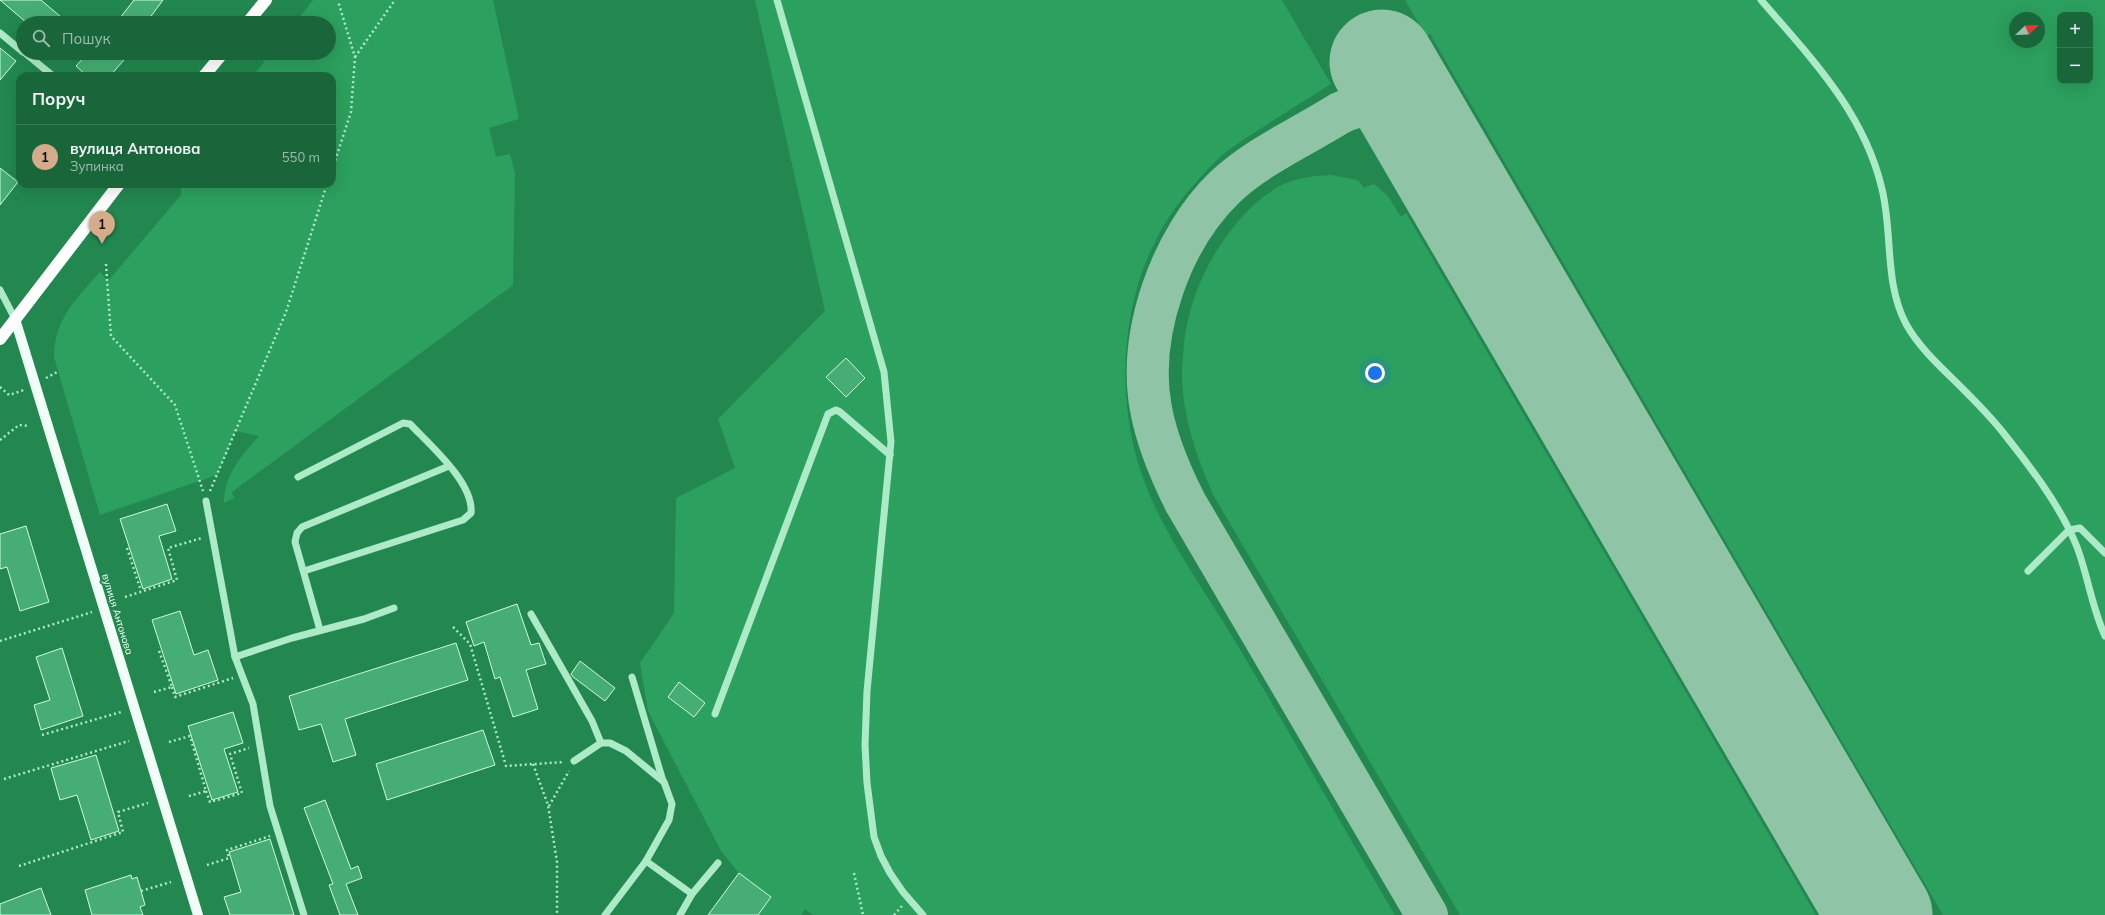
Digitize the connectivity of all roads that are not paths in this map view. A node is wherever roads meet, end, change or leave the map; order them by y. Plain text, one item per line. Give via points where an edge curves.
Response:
1 (266, 0) edge
2 (776, 0) edge
3 (1761, 0) edge
4 (253, 16) edge
5 (0, 33) edge
6 (16, 46) edge
7 (34, 60) edge
8 (217, 60) edge
9 (48, 72) edge
10 (207, 72) edge
11 (116, 188) edge
12 (0, 290) edge
13 (15, 319) junction
14 (0, 339) edge
15 (890, 455) junction
16 (449, 466) junction
17 (298, 477) dead end
18 (206, 501) road end
19 (2069, 530) junction
20 (2105, 553) edge
21 (304, 571) junction
22 (2028, 571) dead end
23 (394, 608) dead end
24 (531, 614) dead end
25 (320, 630) junction
26 (2105, 636) edge
27 (235, 657) junction
28 (632, 677) dead end
29 (715, 714) dead end
30 (601, 743) junction
31 (574, 761) road end
32 (664, 782) junction
33 (646, 861) junction
34 (718, 863) dead end
35 (692, 894) junction
36 (198, 915) edge
37 (304, 915) edge
38 (605, 915) edge
39 (680, 915) edge
40 (923, 915) edge

1 - 4 highway
2 - 15 street via 880,355 890,418
3 - 19 street via 1834,85 1862,136 1882,188 1894,295 1907,326 1931,358 1980,406 2005,436 2056,507
5 - 6 street
7 - 9 street
8 - 10 highway
11 - 13 highway
12 - 13 street
13 - 14 highway
13 - 36 main road, вулиця Антонова
15 - 29 street via 840,412 836,410 828,414
15 - 40 street via 867,691 867,783 874,837 881,856 903,892
16 - 17 street via 410,424 403,422
16 - 21 street via 302,527 297,533 296,542
16 - 21 street via 472,503 471,513 463,520
18 - 27 street
19 - 20 street via 2080,528
19 - 22 street
19 - 26 street
21 - 25 street
23 - 25 street
24 - 30 street via 592,721
25 - 27 street
27 - 37 street via 254,704 270,806
28 - 32 street
30 - 31 street
30 - 32 street via 610,743 626,751
32 - 33 street via 672,804 669,820
33 - 35 street
33 - 38 street
34 - 35 street
35 - 39 street

